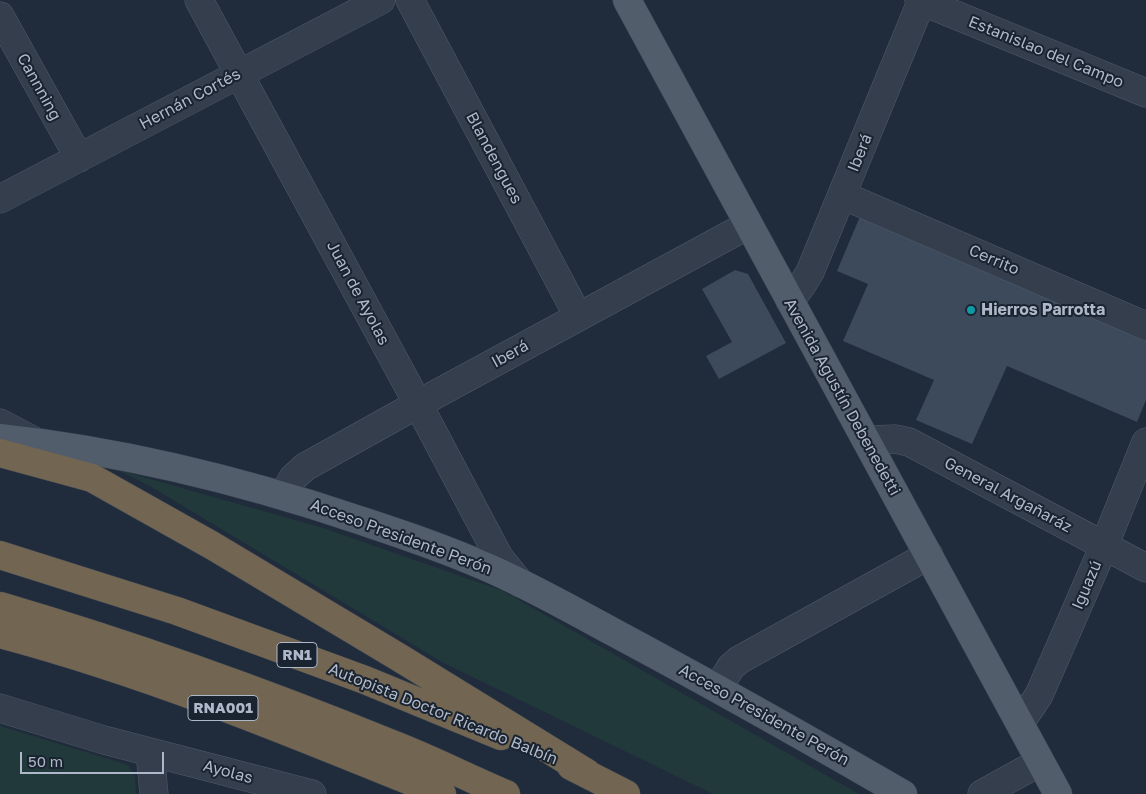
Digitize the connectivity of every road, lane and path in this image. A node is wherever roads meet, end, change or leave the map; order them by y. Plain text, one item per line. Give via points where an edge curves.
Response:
1 (199, 0) edge
2 (381, 0) edge
3 (410, 0) edge
4 (626, 0) edge
5 (921, 0) edge
6 (0, 16) edge
7 (239, 73) junction
8 (1146, 93) edge
9 (79, 158) junction
10 (842, 195) junction
11 (0, 199) edge
12 (748, 225) junction
13 (790, 301) junction
14 (578, 316) junction
15 (1146, 326) edge
16 (418, 404) junction
17 (0, 422) edge
18 (0, 438) edge
19 (866, 440) junction
20 (36, 442) junction
21 (1146, 442) edge
22 (0, 453) edge
23 (283, 495) junction
24 (1104, 546) junction
25 (0, 555) edge
26 (929, 555) junction
27 (1146, 568) edge
28 (520, 583) junction
29 (0, 606) edge
30 (0, 634) edge
31 (718, 688) junction
32 (0, 708) edge
33 (1020, 723) junction
34 (150, 752) junction
35 (1040, 762) junction
36 (587, 773) junction
37 (154, 794) edge
38 (312, 794) edge
39 (442, 794) edge
40 (506, 794) edge
41 (626, 794) edge
42 (903, 794) edge
43 (982, 794) edge
44 (1058, 794) edge

1 - 7 street, Juan de Ayolas
2 - 7 street, Hernán Cortés
3 - 14 street, Blandengues
4 - 12 main road, Avenida Agustín Debenedetti
5 - 8 street, Estanislao del Campo
5 - 10 street, Iberá
6 - 9 street, Cannning
7 - 9 street, Hernán Cortés
7 - 16 street, Juan de Ayolas
9 - 11 street, Hernán Cortés
10 - 13 street, Iberá via 810,272
10 - 15 street, Cerrito
12 - 13 main road, Avenida Agustín Debenedetti
12 - 14 street, Iberá
13 - 19 main road, Avenida Agustín Debenedetti
14 - 16 street, Iberá
16 - 23 street, Iberá via 305,467 293,478
16 - 28 street, Juan de Ayolas via 499,557
17 - 20 street
18 - 20 main road, Acceso Presidente Perón
19 - 24 street, General Argañaráz via 909,442
19 - 26 main road, Avenida Agustín Debenedetti
20 - 23 main road, Acceso Presidente Perón via 198,472
21 - 24 street, Iguazú
22 - 36 highway via 92,478 213,546
23 - 28 main road, Acceso Presidente Perón via 405,535 484,565
24 - 27 street, General Argañaráz
24 - 33 street, Iguazú via 1039,695
25 - 36 highway, Autopista Doctor Ricardo Balbín / RN1 via 177,611 365,680
26 - 31 street via 739,660
26 - 33 main road, Avenida Agustín Debenedetti
28 - 31 main road, Acceso Presidente Perón
29 - 40 highway via 235,683 394,744
30 - 39 highway, RNA001 via 160,684
31 - 42 main road, Acceso Presidente Perón
32 - 34 street, Ayolas
33 - 35 main road, Avenida Agustín Debenedetti
34 - 37 street
34 - 38 street, Ayolas
35 - 43 street
35 - 44 main road, Avenida Agustín Debenedetti
36 - 41 highway, Autopista Doctor Ricardo Balbín / RN1

